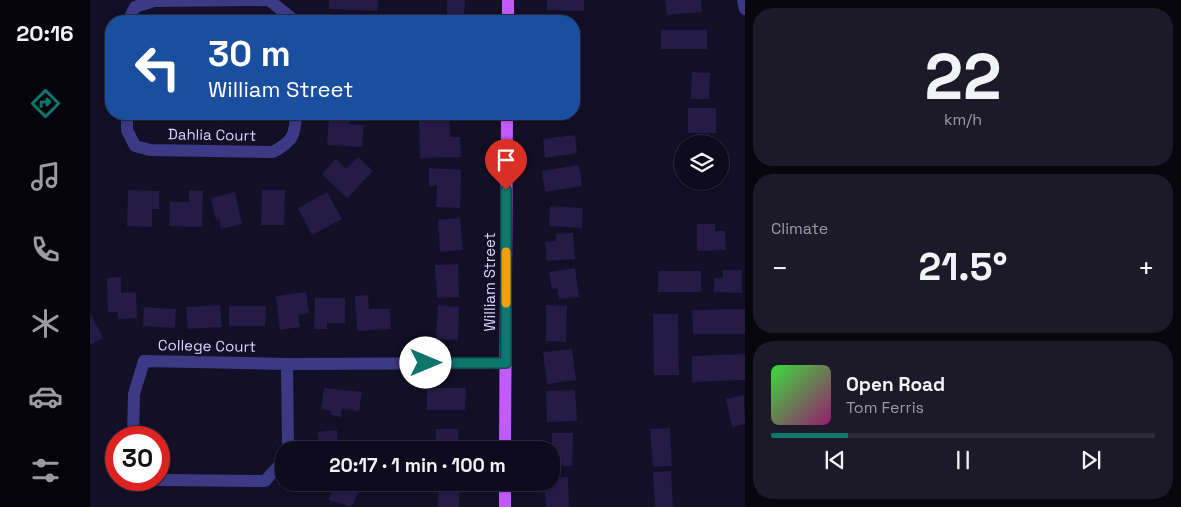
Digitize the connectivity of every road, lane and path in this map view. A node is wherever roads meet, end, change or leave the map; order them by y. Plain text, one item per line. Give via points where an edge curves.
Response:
1 (508, 0) edge
2 (743, 0) edge
3 (745, 9) edge
4 (131, 15) edge
5 (288, 15) edge
6 (508, 15) edge
7 (127, 120) edge
8 (296, 120) edge
9 (507, 120) edge
10 (506, 363) junction
11 (287, 364) junction
12 (133, 426) edge
13 (288, 441) edge
14 (505, 441) edge
15 (275, 470) edge
16 (170, 480) edge
17 (505, 491) edge
18 (505, 507) edge

1 - 6 main road
2 - 3 street
4 - 5 street via 134,7 154,1 269,0
7 - 8 street, Dahlia Court via 127,130 135,146 150,150 273,152 288,144 295,132
9 - 10 main road, William Street
10 - 11 street, College Court
10 - 14 main road, William Street
11 - 12 street, College Court via 144,362 134,394
11 - 13 street
15 - 16 street via 266,480
17 - 18 main road

